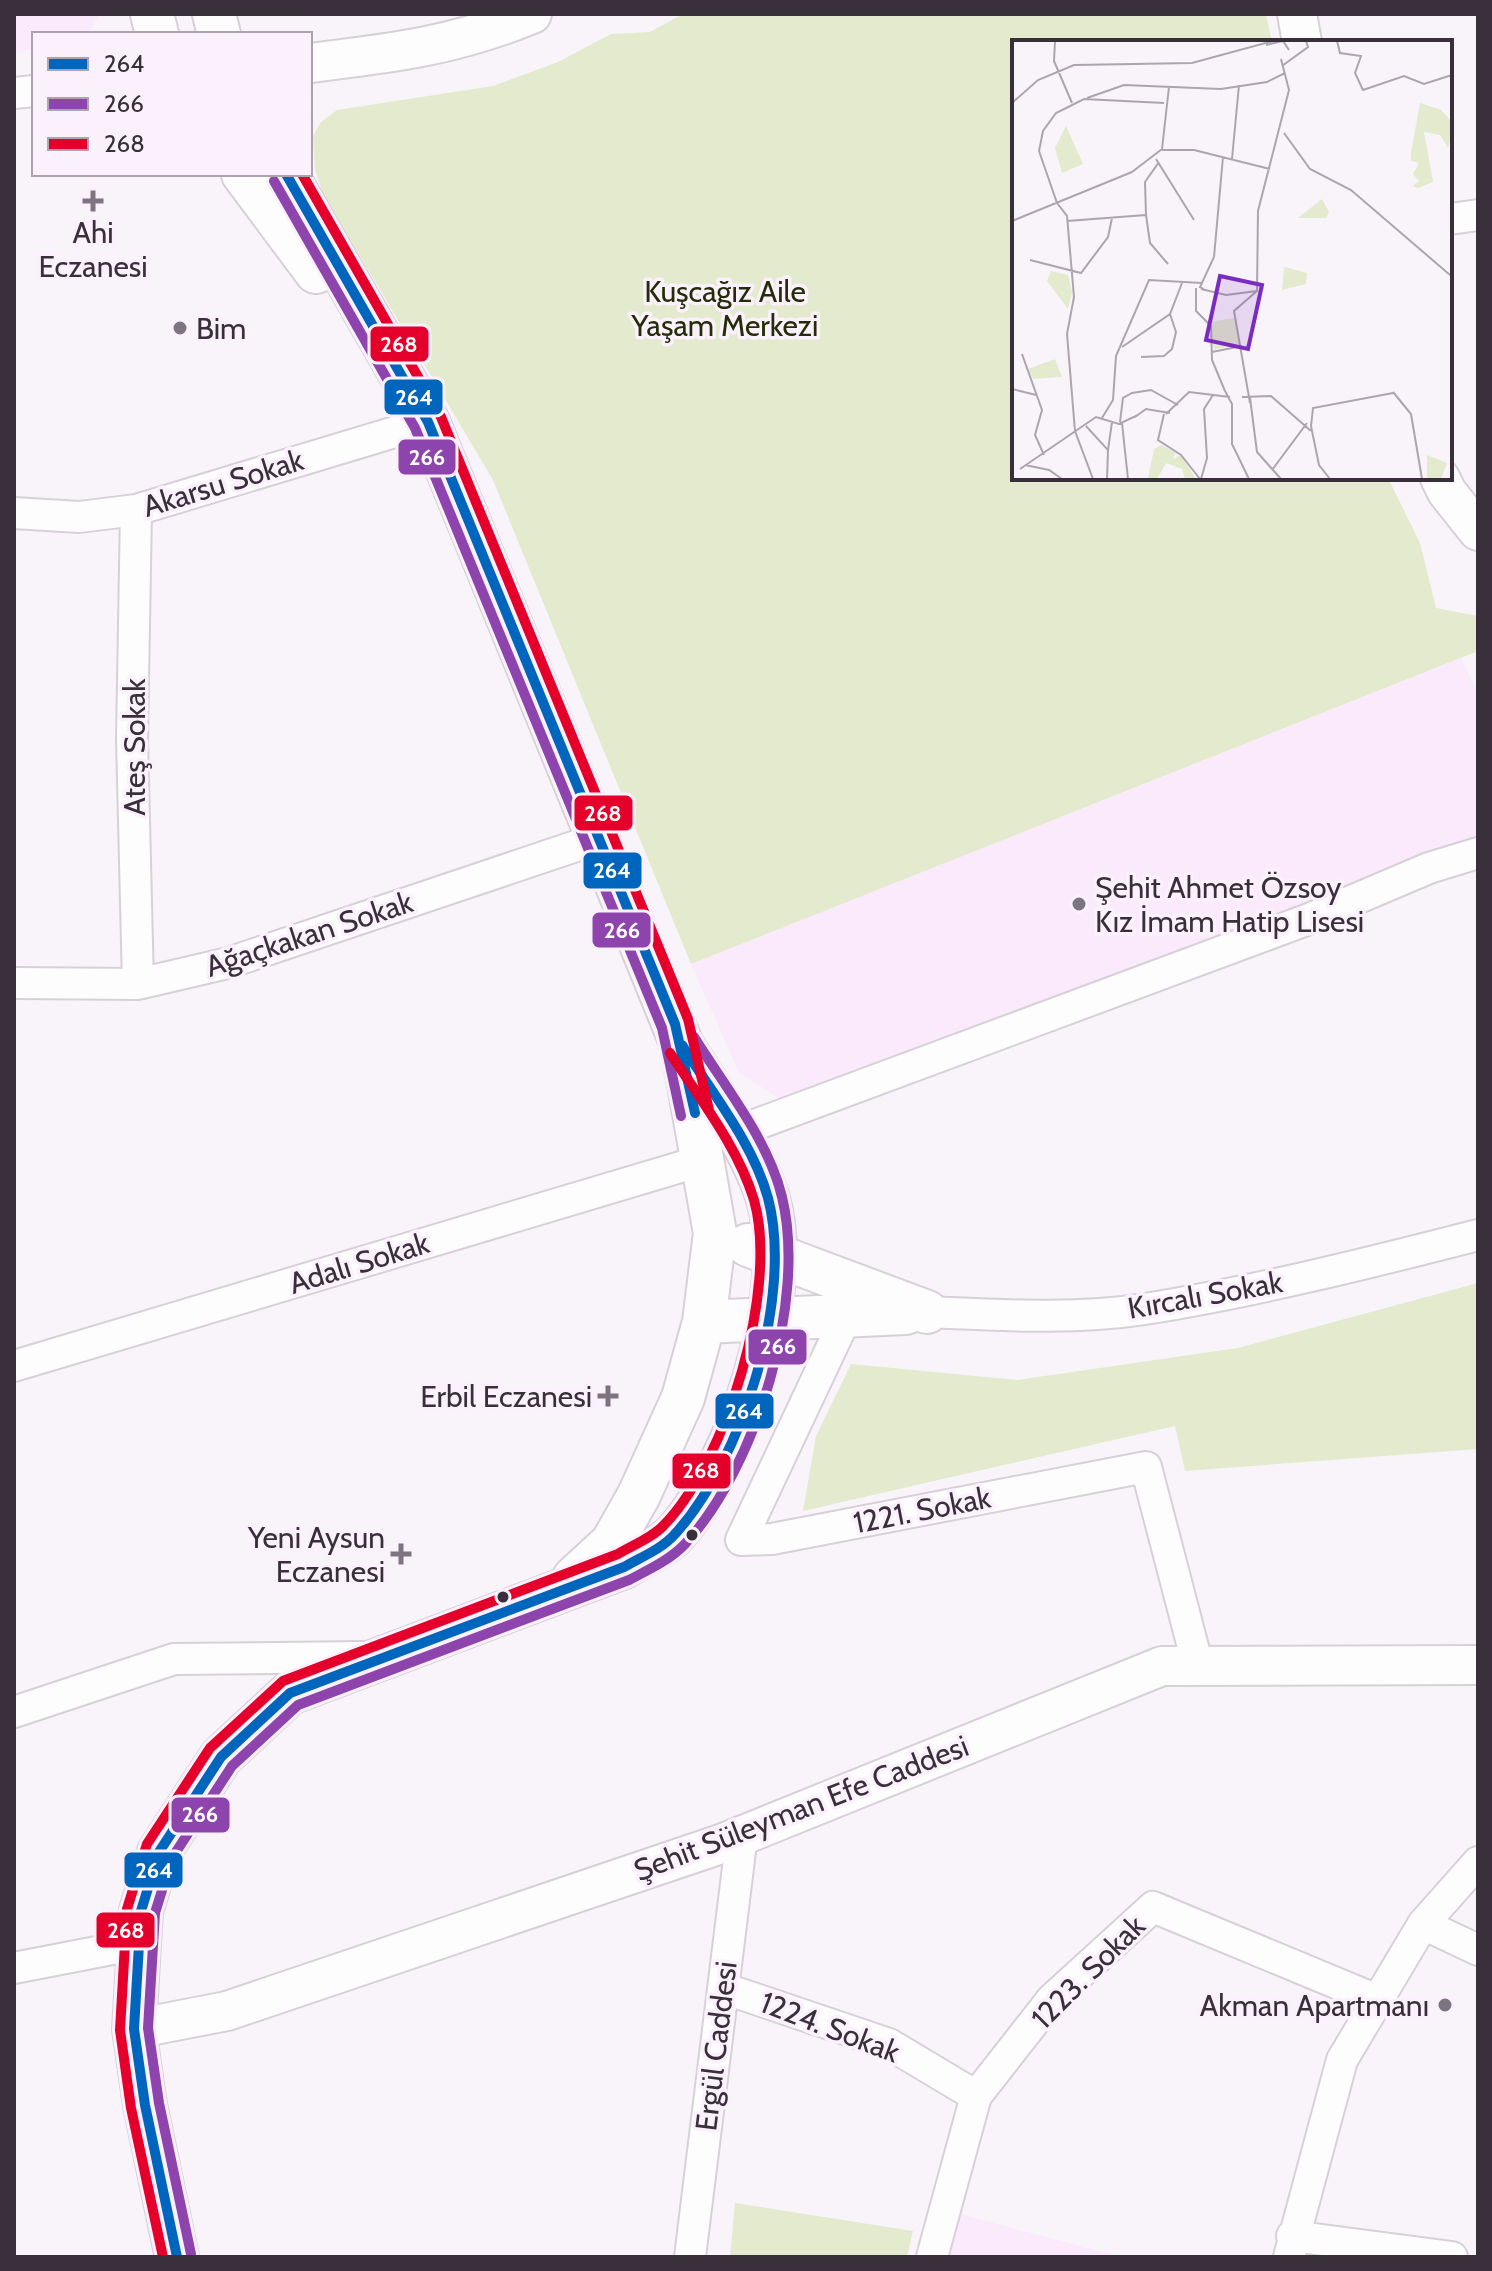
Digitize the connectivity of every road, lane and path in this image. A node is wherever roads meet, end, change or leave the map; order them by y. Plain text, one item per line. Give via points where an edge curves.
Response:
1 (532, 14) edge
2 (1297, 14) edge
3 (1302, 40) edge
4 (312, 63) edge
5 (244, 176) edge
6 (287, 176) edge
7 (1478, 215) edge
8 (1452, 219) edge
9 (428, 422) junction
10 (1441, 480) edge
11 (136, 510) junction
12 (14, 513) edge
13 (1478, 531) edge
14 (597, 839) junction
15 (1478, 853) edge
16 (14, 983) edge
17 (138, 984) junction
18 (682, 1045) junction
19 (736, 1132) junction
20 (704, 1160) junction
21 (715, 1233) junction
22 (1478, 1235) edge
23 (774, 1255) junction
24 (927, 1312) junction
25 (847, 1315) junction
26 (770, 1317) junction
27 (704, 1322) junction
28 (14, 1366) edge
29 (558, 1592) junction
30 (386, 1656) junction
31 (1478, 1665) edge
32 (1198, 1666) junction
33 (14, 1712) edge
34 (742, 1835) junction
35 (1478, 1862) edge
36 (1423, 1924) junction
37 (138, 1944) junction
38 (1478, 1950) edge
39 (14, 1968) edge
40 (723, 1988) junction
41 (1377, 2000) junction
42 (134, 2029) junction
43 (976, 2096) junction
44 (1290, 2247) edge
45 (177, 2257) edge
46 (690, 2257) edge
47 (932, 2257) edge
48 (1452, 2257) edge

1 - 4 street via 452,42
2 - 3 street
5 - 9 main road
6 - 9 main road
7 - 8 street
9 - 11 street, Akarsu Sokak
9 - 14 main road
10 - 13 street
11 - 12 street, Akarsu Sokak via 79,517
11 - 17 street, Ateş Sokak via 132,739
14 - 17 street, Ağaçkakan Sokak via 228,963
14 - 18 main road
15 - 19 street
16 - 17 street, Ağaçkakan Sokak
18 - 19 main road
18 - 20 main road
19 - 23 main road via 768,1199
20 - 21 main road
20 - 28 street, Adalı Sokak
21 - 23 main road
21 - 27 main road
22 - 24 street, Kırcalı Sokak via 1143,1309 1043,1316
23 - 24 main road
23 - 26 main road
24 - 25 main road
25 - 26 main road
25 - 32 street, 1221. Sokak via 741,1540 772,1539 1146,1467
26 - 27 main road
26 - 29 main road via 737,1433 697,1505 672,1537 624,1567
27 - 29 main road via 683,1398 639,1495 612,1543
29 - 30 main road
30 - 33 street via 174,1659
30 - 37 main road via 290,1693 221,1757 159,1852 141,1911
31 - 32 street, Şehit Süleyman Efe Caddesi
32 - 34 street, Şehit Süleyman Efe Caddesi via 1162,1666
34 - 40 street, Ergül Caddesi
34 - 42 street, Şehit Süleyman Efe Caddesi via 227,2011
35 - 36 street
36 - 38 street
36 - 41 street
37 - 39 street
37 - 42 main road
40 - 43 street, 1224. Sokak via 889,2044
40 - 46 street, Ergül Caddesi
41 - 43 street, 1223. Sokak via 1153,1907 1052,1999
41 - 44 street via 1342,2060
42 - 45 main road
43 - 47 street, 1223. Sokak
44 - 48 street

